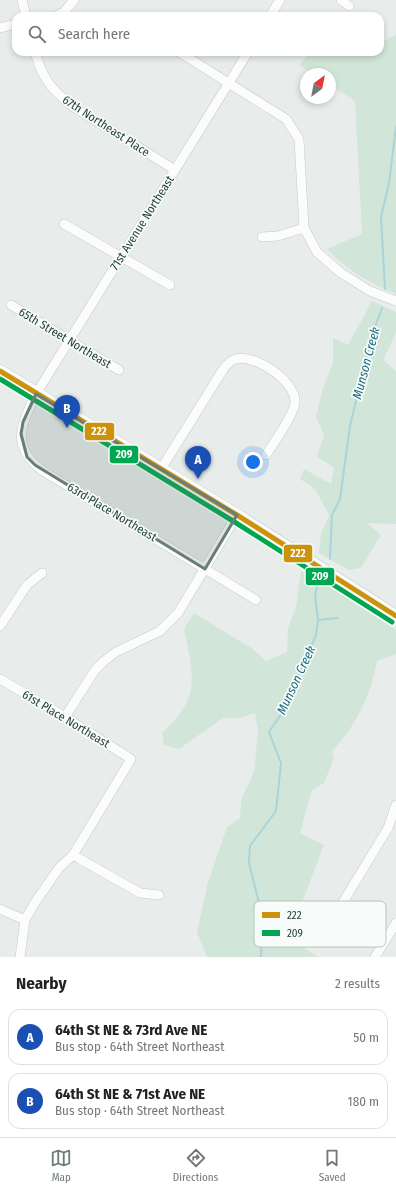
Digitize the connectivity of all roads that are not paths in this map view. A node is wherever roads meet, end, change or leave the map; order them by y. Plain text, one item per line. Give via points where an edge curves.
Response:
1 (22, 0) edge
2 (74, 0) edge
3 (280, 0) edge
4 (341, 0) edge
5 (349, 6) dead end
6 (25, 12) edge
7 (64, 12) edge
8 (272, 12) edge
9 (12, 25) edge
10 (0, 28) edge
11 (36, 56) edge
12 (185, 56) edge
13 (246, 56) edge
14 (229, 83) junction
15 (175, 170) junction
16 (64, 224) dead end
17 (304, 228) junction
18 (262, 237) dead end
19 (121, 257) junction
20 (170, 285) dead end
21 (396, 301) edge
22 (12, 305) dead end
23 (69, 341) junction
24 (119, 370) dead end
25 (0, 372) edge
26 (36, 394) junction
27 (266, 455) dead end
28 (161, 469) junction
29 (237, 516) junction
30 (205, 569) junction
31 (42, 574) dead end
32 (256, 600) dead end
33 (396, 616) edge
34 (0, 626) edge
35 (0, 679) edge
36 (65, 717) junction
37 (396, 805) edge
38 (73, 855) junction
39 (159, 895) dead end
40 (344, 901) edge
41 (0, 909) edge
42 (25, 920) junction
43 (396, 923) edge
44 (386, 939) edge
45 (381, 947) edge
46 (20, 957) edge
47 (375, 957) edge

1 - 6 street
2 - 7 street
3 - 8 street
4 - 5 street
9 - 10 street
11 - 15 street, 67th Northeast Place via 44,79 72,106
12 - 14 street
13 - 14 street, 71st Avenue Northeast
14 - 15 street, 71st Avenue Northeast
14 - 17 street via 286,119 299,139
15 - 19 street, 71st Avenue Northeast
16 - 19 street
17 - 18 street via 278,236
17 - 21 street via 318,252 341,273 370,291
19 - 20 street
19 - 23 street, 71st Avenue Northeast
22 - 23 street, 65th Street Northeast
23 - 24 street, 65th Street Northeast
23 - 26 street, 71st Avenue Northeast
25 - 26 main road
26 - 28 main road
26 - 30 street, 63rd Place Northeast via 23,422 21,434 27,457 35,465
27 - 28 street via 295,403 291,387 278,374 253,362 233,360 224,368
28 - 29 main road
29 - 30 street
29 - 33 main road
30 - 32 street, 63rd Place Northeast
30 - 36 street via 185,603 169,623 160,631 116,652 104,661 90,676
31 - 34 street via 27,584
35 - 36 street, 61st Place Northeast
36 - 38 street, 61st Place Northeast via 131,759
37 - 40 street via 388,828
38 - 39 street via 140,893
38 - 42 street via 59,868
41 - 42 street
42 - 46 street
43 - 44 street
45 - 47 street

